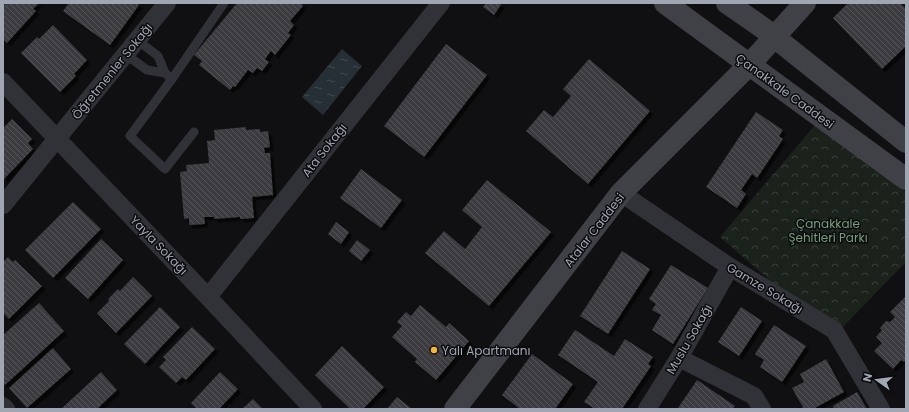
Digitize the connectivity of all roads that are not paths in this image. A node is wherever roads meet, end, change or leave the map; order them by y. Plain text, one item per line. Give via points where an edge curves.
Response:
1 (167, 3) edge
2 (224, 3) edge
3 (440, 3) edge
4 (665, 3) edge
5 (727, 3) edge
6 (805, 3) edge
7 (773, 37) junction
8 (136, 40) junction
9 (126, 54) junction
10 (749, 65) junction
11 (168, 76) junction
12 (3, 82) edge
13 (194, 132) dead end
14 (58, 139) junction
15 (906, 142) edge
16 (906, 179) edge
17 (621, 193) junction
18 (3, 205) edge
19 (730, 267) junction
20 (208, 297) junction
21 (678, 358) junction
22 (3, 406) edge
23 (6, 409) edge
24 (313, 409) edge
25 (455, 409) edge
26 (647, 409) edge
27 (762, 409) edge
28 (881, 409) edge

1 - 8 street, Öğretmenler Sokağı
2 - 11 lane
3 - 20 street, Ata Sokağı
4 - 10 main road, Çanakkale Caddesi
5 - 7 main road
6 - 7 main road
7 - 10 main road, Atalar Caddesi
7 - 15 main road
8 - 9 street, Öğretmenler Sokağı
8 - 11 lane via 158,56
9 - 11 lane via 147,70
9 - 14 street, Öğretmenler Sokağı
10 - 16 main road, Çanakkale Caddesi
10 - 17 main road, Atalar Caddesi
11 - 13 lane via 130,136 164,169
12 - 14 street, Yayla Sokağı
14 - 18 street, Öğretmenler Sokağı
14 - 20 street, Yayla Sokağı
17 - 19 street, Gamze Sokağı
17 - 25 main road, Atalar Caddesi
19 - 21 street, Muslu Sokağı
19 - 28 street, Gamze Sokağı via 834,330
20 - 24 street, Yayla Sokağı
21 - 26 street, Muslu Sokağı
21 - 27 street via 754,396
22 - 23 street

